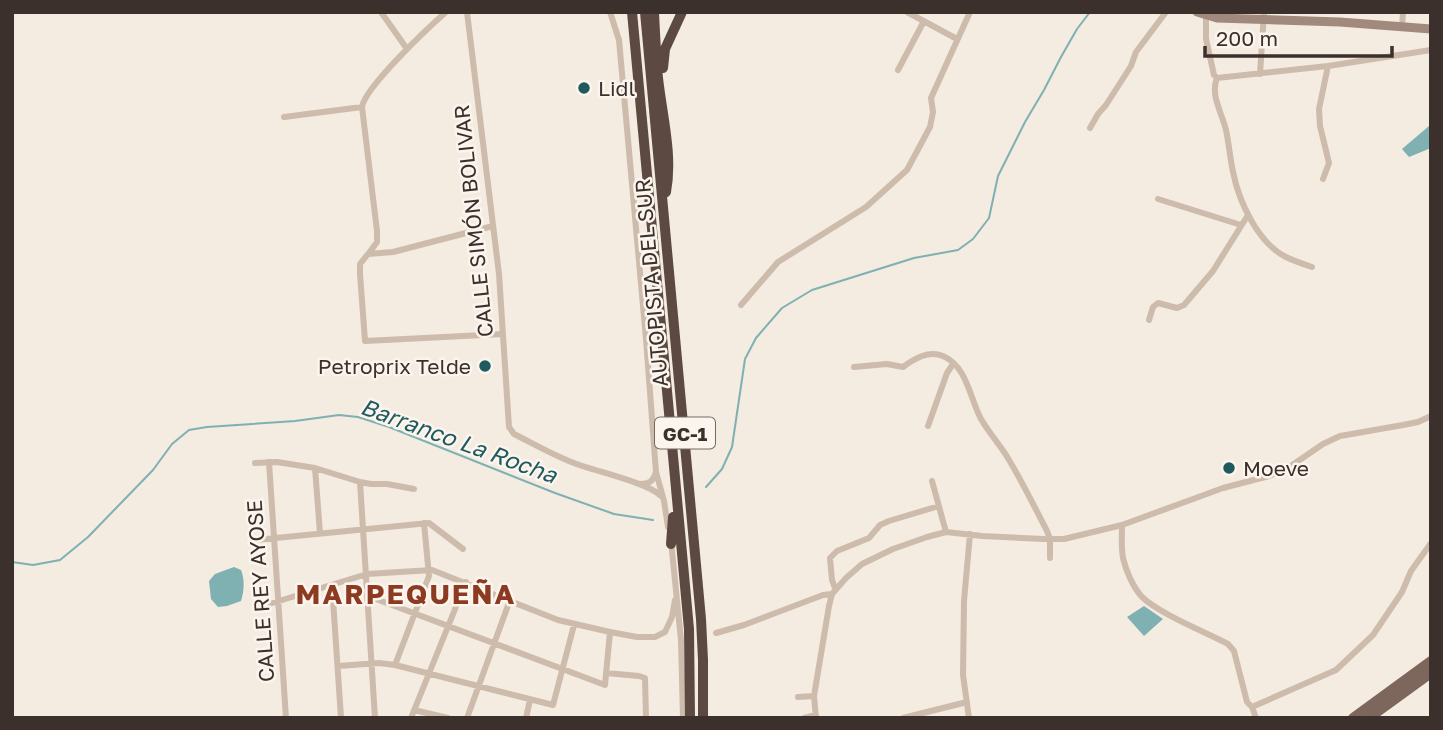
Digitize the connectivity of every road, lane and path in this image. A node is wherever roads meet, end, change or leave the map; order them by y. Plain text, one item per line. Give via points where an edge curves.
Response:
1 (382, 12) edge
2 (446, 12) edge
3 (467, 12) edge
4 (610, 12) edge
5 (645, 12) edge
6 (654, 12) edge
7 (682, 12) edge
8 (907, 12) edge
9 (970, 12) edge
10 (1166, 12) edge
11 (1403, 12) edge
12 (1201, 14) edge
13 (627, 15) edge
14 (1264, 16) edge
15 (924, 21) junction
16 (1402, 27) junction
17 (1431, 29) edge
18 (957, 39) junction
19 (408, 49) junction
20 (1431, 50) edge
21 (1328, 66) junction
22 (898, 70) dead end
23 (1260, 74) junction
24 (1217, 78) junction
25 (363, 104) junction
26 (663, 112) junction
27 (284, 117) dead end
28 (1090, 128) dead end
29 (1323, 179) dead end
30 (1158, 199) dead end
31 (663, 205) junction
32 (1248, 215) junction
33 (1241, 225) junction
34 (493, 226) junction
35 (368, 254) junction
36 (1312, 267) dead end
37 (741, 305) dead end
38 (1149, 320) dead end
39 (503, 334) junction
40 (953, 364) junction
41 (854, 367) dead end
42 (1431, 416) edge
43 (928, 426) dead end
44 (269, 462) junction
45 (256, 463) dead end
46 (315, 468) junction
47 (656, 472) junction
48 (932, 481) dead end
49 (360, 482) junction
50 (676, 483) junction
51 (639, 484) junction
52 (414, 489) dead end
53 (664, 501) junction
54 (939, 506) junction
55 (424, 523) junction
56 (1122, 525) junction
57 (363, 530) junction
58 (946, 532) junction
59 (320, 533) junction
60 (970, 534) junction
61 (274, 539) junction
62 (1050, 539) junction
63 (255, 540) dead end
64 (1431, 543) edge
65 (671, 544) junction
66 (463, 549) dead end
67 (1050, 558) dead end
68 (428, 570) junction
69 (367, 574) junction
70 (466, 582) junction
71 (332, 585) junction
72 (834, 591) junction
73 (676, 595) junction
74 (368, 596) junction
75 (510, 600) junction
76 (278, 602) junction
77 (256, 608) dead end
78 (414, 613) junction
79 (574, 625) junction
80 (448, 626) junction
81 (610, 632) junction
82 (716, 633) dead end
83 (494, 643) junction
84 (703, 660) junction
85 (1431, 661) edge
86 (372, 663) junction
87 (395, 665) junction
88 (338, 666) junction
89 (564, 669) junction
90 (429, 673) junction
91 (606, 673) junction
92 (1431, 673) edge
93 (478, 685) junction
94 (814, 696) junction
95 (797, 697) dead end
96 (530, 700) junction
97 (967, 702) junction
98 (1252, 707) junction
99 (414, 710) junction
100 (816, 716) edge
101 (286, 718) edge
102 (341, 718) edge
103 (375, 718) edge
104 (411, 718) edge
105 (448, 718) edge
106 (467, 718) edge
107 (527, 718) edge
108 (646, 718) edge
109 (683, 718) edge
110 (690, 718) edge
111 (703, 718) edge
112 (710, 718) edge
113 (804, 718) edge
114 (903, 718) edge
115 (969, 718) edge
116 (1255, 718) edge
117 (1353, 718) edge
118 (1369, 718) edge

1 - 19 street
2 - 19 street
3 - 34 street, CALLE SIMÓN BOLIVAR
4 - 47 street via 619,40
5 - 31 highway, AUTOPISTA DEL SUR / GC-1
6 - 26 highway
7 - 26 highway via 664,49
8 - 15 street
9 - 18 street
10 - 28 street
11 - 16 street
12 - 14 street
12 - 24 street
13 - 50 highway, AUTOPISTA DEL SUR / GC-1 via 641,115
14 - 16 street
14 - 23 street
15 - 18 street
15 - 22 street
16 - 17 street
18 - 37 street via 931,98 930,127 907,170 866,207 779,262
19 - 25 street
20 - 21 street
21 - 23 street
21 - 29 street via 1319,109 1329,163
23 - 24 street
24 - 32 street via 1213,89
25 - 27 street
25 - 35 street via 377,232 377,242
26 - 31 highway via 668,180
30 - 33 street
31 - 84 highway, AUTOPISTA DEL SUR / GC-1
32 - 33 street
32 - 36 street via 1276,250
33 - 38 street via 1213,271 1184,305 1177,308 1158,303
34 - 35 street via 393,252
34 - 39 street, CALLE SIMÓN BOLIVAR
35 - 39 street via 360,264 365,341
39 - 51 street, CALLE SIMÓN BOLIVAR via 509,427 514,434 572,463
40 - 41 street via 935,354 919,356 903,366
40 - 43 street
40 - 62 street
42 - 56 street via 1340,436 1269,476
44 - 45 street
44 - 46 street
44 - 61 street, CALLE REY AYOSE
46 - 49 street
46 - 59 street
47 - 51 street via 648,484
47 - 53 street
48 - 54 street
49 - 52 street
49 - 57 street
50 - 65 highway
50 - 110 highway, AUTOPISTA DEL SUR / GC-1 via 689,629
51 - 53 street via 657,491
53 - 65 street
54 - 58 street
54 - 72 street via 889,521 869,538 837,551 830,558
55 - 57 street
55 - 66 street
55 - 68 street
56 - 62 street
56 - 98 street via 1126,569 1140,594 1228,644
57 - 59 street
57 - 69 street
58 - 60 street
58 - 72 street via 862,564
59 - 61 street
60 - 62 street
60 - 97 street via 964,601
61 - 63 street
61 - 76 street, CALLE REY AYOSE
62 - 67 street
64 - 98 street via 1373,635 1336,670
65 - 73 street
68 - 69 street
68 - 70 street
68 - 78 street
69 - 71 street
69 - 74 street
70 - 75 street
70 - 80 street
71 - 76 street
71 - 88 street
72 - 82 street
72 - 94 street
73 - 81 street via 669,624 660,635
73 - 109 street
74 - 78 street
74 - 86 street
75 - 79 street
75 - 83 street
76 - 77 street
76 - 101 street, CALLE REY AYOSE
78 - 80 street
78 - 87 street
79 - 81 street
79 - 89 street
80 - 83 street
80 - 90 street
81 - 91 street
83 - 89 street
83 - 93 street
84 - 111 highway, AUTOPISTA DEL SUR / GC-1
84 - 112 highway
85 - 117 main road
86 - 87 street
86 - 88 street
86 - 103 street
87 - 90 street
88 - 102 street
89 - 91 street via 605,685
89 - 96 street via 553,705
90 - 93 street
90 - 99 street
91 - 108 street via 645,678
92 - 118 main road
93 - 96 street
93 - 106 street
94 - 95 street
94 - 100 street
96 - 107 street
97 - 114 street
97 - 115 street
98 - 116 street
99 - 104 street
99 - 105 street
100 - 113 street

